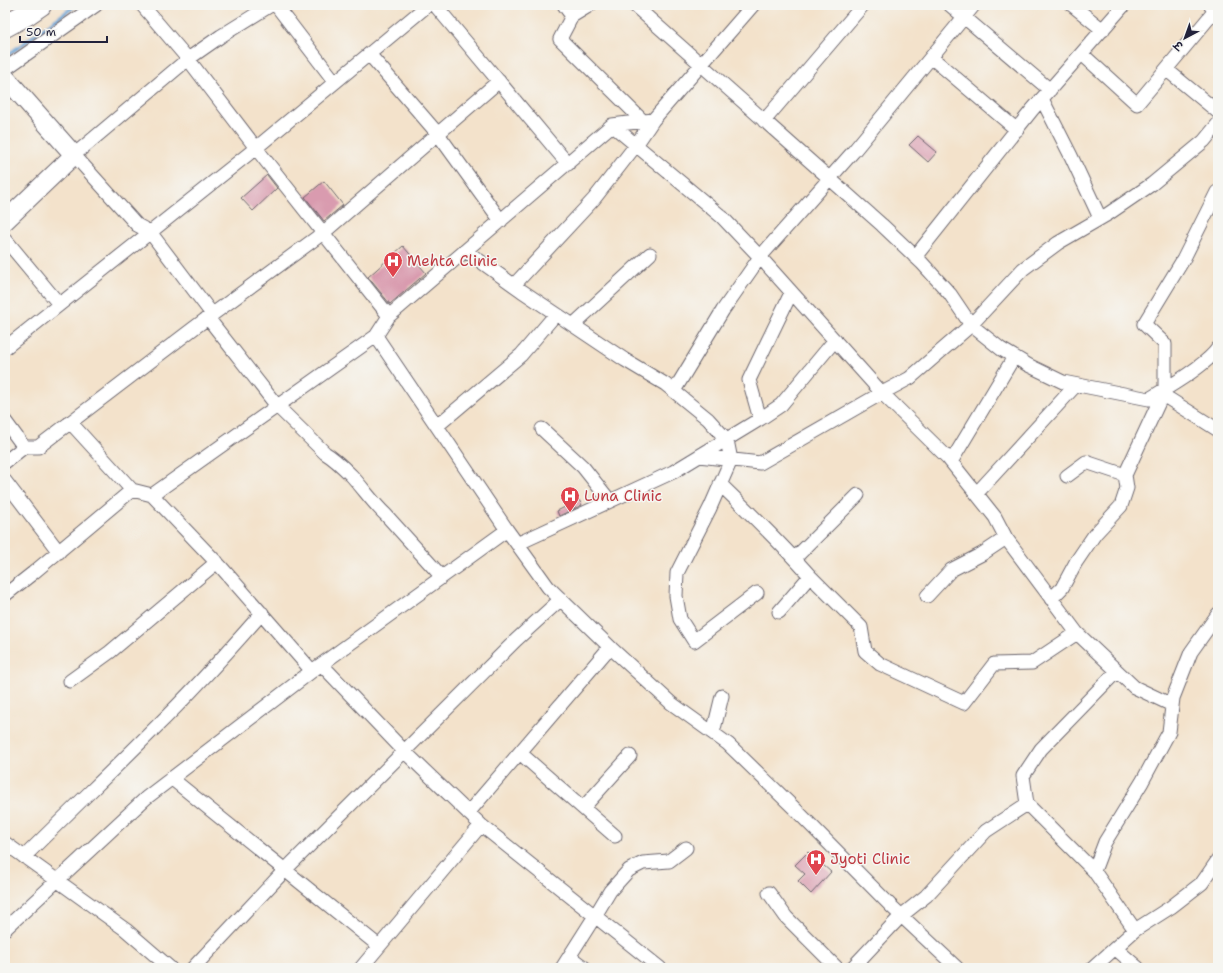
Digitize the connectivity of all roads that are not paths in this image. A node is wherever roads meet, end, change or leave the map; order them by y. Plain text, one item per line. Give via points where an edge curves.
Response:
1 (40, 5) edge
2 (96, 5) edge
3 (142, 5) edge
4 (271, 5) edge
5 (276, 5) edge
6 (428, 5) edge
7 (436, 5) edge
8 (564, 5) edge
9 (590, 5) edge
10 (634, 5) edge
11 (753, 5) edge
12 (863, 5) edge
13 (950, 5) edge
14 (974, 5) edge
15 (1072, 5) edge
16 (1124, 5) edge
17 (1216, 7) edge
18 (572, 16) junction
19 (964, 17) junction
20 (5, 26) edge
21 (1103, 30) junction
22 (369, 54) junction
23 (1082, 54) junction
24 (931, 57) junction
25 (188, 59) junction
26 (701, 65) junction
27 (1167, 70) junction
28 (6, 79) edge
29 (499, 81) junction
30 (335, 82) junction
31 (1046, 95) junction
32 (1218, 112) edge
33 (648, 121) junction
34 (764, 121) junction
35 (1218, 124) edge
36 (612, 125) junction
37 (1017, 130) junction
38 (438, 134) junction
39 (636, 144) junction
40 (256, 148) junction
41 (74, 155) junction
42 (568, 164) junction
43 (830, 178) junction
44 (1217, 192) dead end
45 (1100, 218) junction
46 (5, 221) edge
47 (501, 221) junction
48 (150, 232) junction
49 (324, 233) junction
50 (5, 239) edge
51 (466, 251) junction
52 (650, 254) dead end
53 (760, 257) junction
54 (915, 257) junction
55 (514, 285) junction
56 (792, 293) junction
57 (59, 304) junction
58 (556, 314) junction
59 (210, 316) junction
60 (389, 316) junction
61 (573, 325) junction
62 (971, 325) junction
63 (376, 336) junction
64 (835, 340) junction
65 (5, 348) edge
66 (1218, 348) edge
67 (1014, 357) junction
68 (1076, 385) junction
69 (1165, 389) junction
70 (674, 391) junction
71 (882, 393) junction
72 (278, 406) junction
73 (760, 419) junction
74 (5, 421) edge
75 (70, 422) junction
76 (437, 426) junction
77 (542, 429) dead end
78 (1218, 430) edge
79 (727, 440) junction
80 (24, 447) junction
81 (700, 456) junction
82 (730, 460) junction
83 (5, 462) edge
84 (951, 462) junction
85 (1125, 475) junction
86 (1067, 476) dead end
87 (5, 481) edge
88 (720, 484) junction
89 (132, 490) junction
90 (977, 493) junction
91 (152, 495) junction
92 (858, 495) dead end
93 (610, 501) junction
94 (507, 530) junction
95 (1006, 538) junction
96 (517, 544) junction
97 (59, 552) junction
98 (794, 558) junction
99 (216, 562) junction
100 (810, 576) junction
101 (442, 578) junction
102 (757, 593) dead end
103 (5, 595) edge
104 (927, 596) dead end
105 (561, 599) junction
106 (1051, 599) junction
107 (779, 612) dead end
108 (262, 613) junction
109 (1218, 614) edge
110 (1077, 633) junction
111 (610, 647) junction
112 (317, 668) junction
113 (1117, 671) junction
114 (70, 681) dead end
115 (722, 696) dead end
116 (1172, 705) junction
117 (713, 733) junction
118 (405, 752) junction
119 (520, 753) junction
120 (630, 756) dead end
121 (171, 778) junction
122 (1026, 804) junction
123 (583, 808) junction
124 (468, 813) junction
125 (481, 825) junction
126 (615, 836) dead end
127 (5, 843) edge
128 (686, 848) dead end
129 (24, 857) junction
130 (1218, 860) edge
131 (285, 870) junction
132 (1094, 871) junction
133 (57, 881) junction
134 (769, 893) dead end
135 (595, 916) junction
136 (901, 916) junction
137 (5, 929) edge
138 (1135, 930) junction
139 (379, 946) junction
140 (1115, 948) junction
141 (570, 957) junction
142 (170, 968) edge
143 (193, 968) edge
144 (361, 968) edge
145 (562, 968) edge
146 (585, 968) edge
147 (660, 968) edge
148 (837, 968) edge
149 (852, 968) edge
150 (957, 968) edge
151 (1093, 968) edge
152 (1138, 968) edge

1 - 20 highway
2 - 28 street
3 - 25 street
4 - 25 street
5 - 30 street
6 - 22 street
7 - 29 street
8 - 18 street
9 - 18 street
10 - 26 street
11 - 26 street
12 - 34 street
13 - 19 street
14 - 19 street
15 - 21 street
16 - 21 street
17 - 27 street
18 - 33 street via 560,39
19 - 24 street
19 - 31 street
21 - 23 street
22 - 30 street
22 - 38 street
23 - 27 street via 1137,104
23 - 31 street
24 - 37 street
24 - 43 street
25 - 40 street
25 - 41 street
26 - 33 street
26 - 34 street
27 - 32 street
28 - 41 street
29 - 38 street
29 - 42 street
30 - 40 street
31 - 37 street
31 - 45 street
33 - 36 street
33 - 39 street
34 - 43 street
35 - 45 street via 1204,141 1152,184
36 - 39 street
36 - 42 street
37 - 54 street
38 - 47 street
38 - 49 street
39 - 53 street via 722,217
39 - 55 street via 594,199
40 - 48 street
40 - 49 street
41 - 46 street
41 - 48 street via 137,224
42 - 47 street
43 - 53 street
43 - 54 street
44 - 69 street via 1183,260 1144,324 1165,344
45 - 62 street via 1058,243 1023,269
47 - 51 street
48 - 57 street
48 - 59 street
49 - 59 street
49 - 60 street
50 - 57 street
51 - 55 street
51 - 60 street
52 - 61 street
53 - 56 street
53 - 70 street via 723,310
54 - 62 street via 950,294
55 - 58 street
56 - 64 street
56 - 73 street via 749,380
57 - 65 street
58 - 61 street
58 - 76 street via 520,355
59 - 72 street
59 - 75 street
60 - 63 street
61 - 70 street
62 - 67 street
62 - 71 street via 910,378
63 - 72 street
63 - 76 street
64 - 71 street
64 - 73 street via 781,405
66 - 69 street via 1199,366
67 - 68 street via 1063,382
67 - 84 street
68 - 69 street via 1149,399
68 - 90 street
69 - 78 street via 1166,397
69 - 85 street
70 - 79 street via 708,419
71 - 82 street via 760,463
71 - 84 street
72 - 91 street
72 - 101 street via 350,474
73 - 79 street
74 - 80 street
75 - 80 street via 38,447
75 - 89 street
76 - 94 street
77 - 93 street via 583,467
79 - 81 street
79 - 82 street
80 - 83 street
81 - 82 street
81 - 93 street via 673,472
82 - 88 street
84 - 90 street
85 - 86 street via 1086,462
85 - 106 street via 1127,488 1121,506 1095,534 1062,588
87 - 97 street
88 - 98 street
88 - 102 street via 677,573 676,596 680,619 694,641
89 - 91 street
89 - 97 street
90 - 95 street via 995,517
91 - 99 street
92 - 98 street
93 - 96 street
94 - 96 street
94 - 101 street
95 - 104 street via 951,570
95 - 106 street
96 - 105 street via 548,586
97 - 103 street
98 - 100 street
99 - 108 street
99 - 114 street via 110,652
100 - 107 street
100 - 110 street via 861,627 865,651 880,664 964,703 994,664 1032,664
101 - 112 street
105 - 111 street
105 - 118 street via 516,640
106 - 110 street
108 - 112 street
108 - 129 street via 155,728
109 - 116 street via 1191,652 1172,698
110 - 113 street
111 - 117 street via 671,703
111 - 119 street
112 - 118 street
112 - 121 street
113 - 116 street via 1134,687
113 - 122 street via 1041,749 1024,776
115 - 117 street
116 - 132 street via 1169,732 1105,842
117 - 136 street via 728,744 794,808
118 - 124 street
118 - 131 street
119 - 123 street
119 - 124 street
120 - 123 street
121 - 131 street
121 - 133 street
122 - 132 street
122 - 136 street via 986,831 926,896
123 - 126 street
124 - 125 street
125 - 135 street
125 - 139 street
127 - 129 street
128 - 135 street via 669,861 643,863 630,870 610,891
129 - 133 street
130 - 138 street via 1202,883
131 - 139 street
131 - 143 street
132 - 138 street
133 - 137 street
133 - 142 street via 126,930
134 - 148 street via 786,917
135 - 141 street
135 - 147 street
136 - 149 street
136 - 150 street
138 - 140 street
139 - 144 street
140 - 151 street
140 - 152 street
141 - 145 street
141 - 146 street

